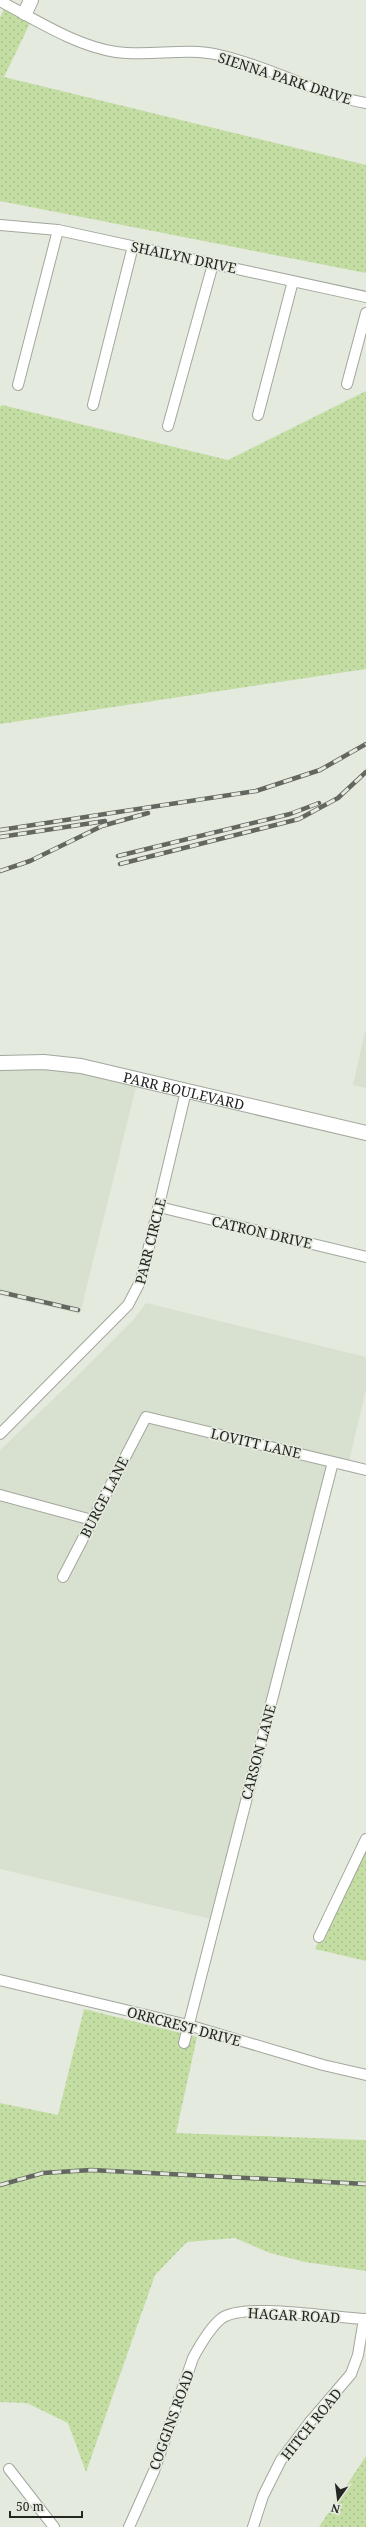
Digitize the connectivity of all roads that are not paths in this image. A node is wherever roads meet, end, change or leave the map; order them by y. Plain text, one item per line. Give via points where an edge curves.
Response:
1 (31, 0) edge
2 (0, 1) edge
3 (25, 14) junction
4 (366, 103) edge
5 (1, 228) edge
6 (58, 230) junction
7 (133, 246) junction
8 (213, 264) junction
9 (293, 281) junction
10 (366, 297) edge
11 (366, 313) edge
12 (347, 384) dead end
13 (18, 385) dead end
14 (93, 405) dead end
15 (258, 415) dead end
16 (168, 426) dead end
17 (0, 1063) edge
18 (186, 1091) junction
19 (366, 1133) edge
20 (159, 1207) junction
21 (366, 1257) edge
22 (146, 1417) joint
23 (0, 1434) edge
24 (333, 1462) junction
25 (366, 1470) edge
26 (0, 1495) edge
27 (92, 1520) junction
28 (63, 1577) dead end
29 (366, 1838) edge
30 (319, 1937) dead end
31 (0, 1980) edge
32 (188, 2025) junction
33 (184, 2043) dead end
34 (366, 2075) edge
35 (222, 2318) joint
36 (365, 2319) edge
37 (9, 2468) dead end
38 (54, 2527) edge
39 (129, 2527) edge
40 (253, 2527) edge

1 - 3 main road
2 - 3 street, SIENNA PARK DRIVE
3 - 4 street, SIENNA PARK DRIVE via 92,46 116,52 141,54 182,51 220,55 337,97
5 - 6 street, SHAILYN DRIVE
6 - 7 street, SHAILYN DRIVE
6 - 13 street
7 - 8 street, SHAILYN DRIVE
7 - 14 street
8 - 9 street, SHAILYN DRIVE
8 - 16 street
9 - 10 street, SHAILYN DRIVE
9 - 15 street
11 - 12 street
17 - 18 main road, PARR BOULEVARD via 44,1062 81,1066
18 - 19 main road, PARR BOULEVARD
18 - 20 street, PARR CIRCLE
20 - 21 street, CATRON DRIVE
20 - 23 street, PARR CIRCLE via 142,1280 128,1305
22 - 24 street, LOVITT LANE
22 - 27 street, BURGE LANE
24 - 25 street, LOVITT LANE
24 - 32 street, CARSON LANE
26 - 27 street
27 - 28 street, BURGE LANE
29 - 30 street
31 - 32 street, ORRCREST DRIVE
32 - 33 street, CARSON LANE
32 - 34 street, ORRCREST DRIVE via 323,2065
35 - 36 street, HAGAR ROAD via 247,2311
35 - 39 street, COGGINS ROAD via 193,2358 154,2471
36 - 40 street, HITCH ROAD via 358,2355 351,2374 281,2460 263,2496
37 - 38 street

